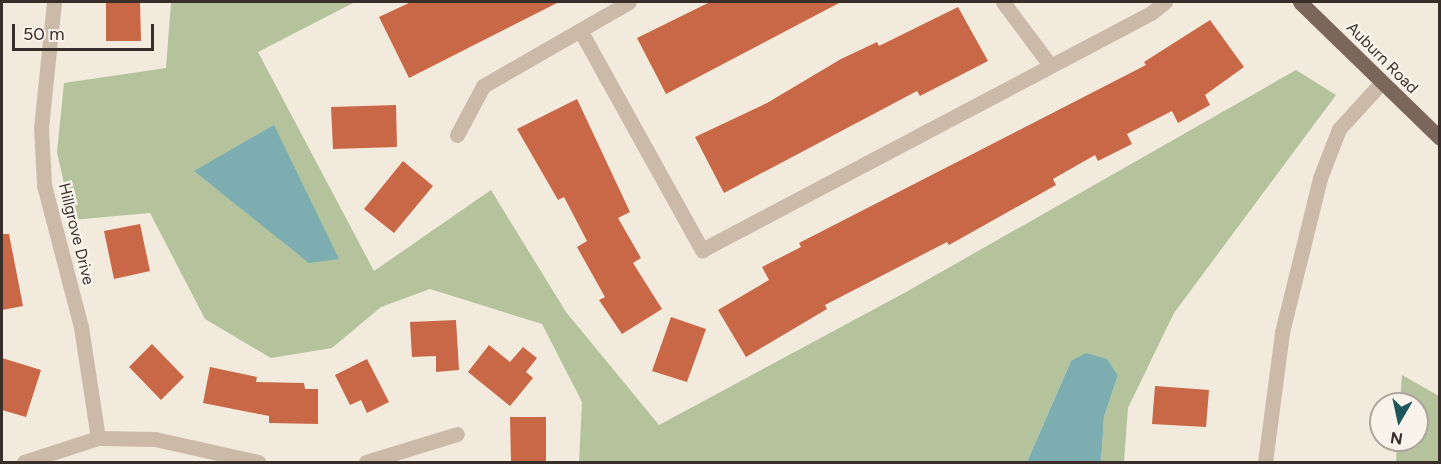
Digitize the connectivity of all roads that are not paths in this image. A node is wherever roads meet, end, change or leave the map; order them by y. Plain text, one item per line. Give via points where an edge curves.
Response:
1 (54, 2) edge
2 (629, 2) edge
3 (1003, 2) edge
4 (1165, 2) edge
5 (1300, 2) edge
6 (580, 30) junction
7 (1050, 65) junction
8 (1381, 83) junction
9 (457, 135) dead end
10 (1440, 138) edge
11 (457, 434) dead end
12 (98, 438) junction
13 (24, 462) edge
14 (258, 462) edge
15 (366, 462) edge
16 (1265, 462) edge

1 - 12 street, Hillgrove Drive via 41,127 44,185 81,327
2 - 6 street
3 - 7 street
4 - 7 street
5 - 8 main road, Auburn Road
6 - 7 street via 702,250
6 - 9 street via 483,86
8 - 10 main road, Auburn Road
8 - 16 street via 1339,129 1320,178 1282,332
11 - 15 street
12 - 13 street
12 - 14 street via 155,439

